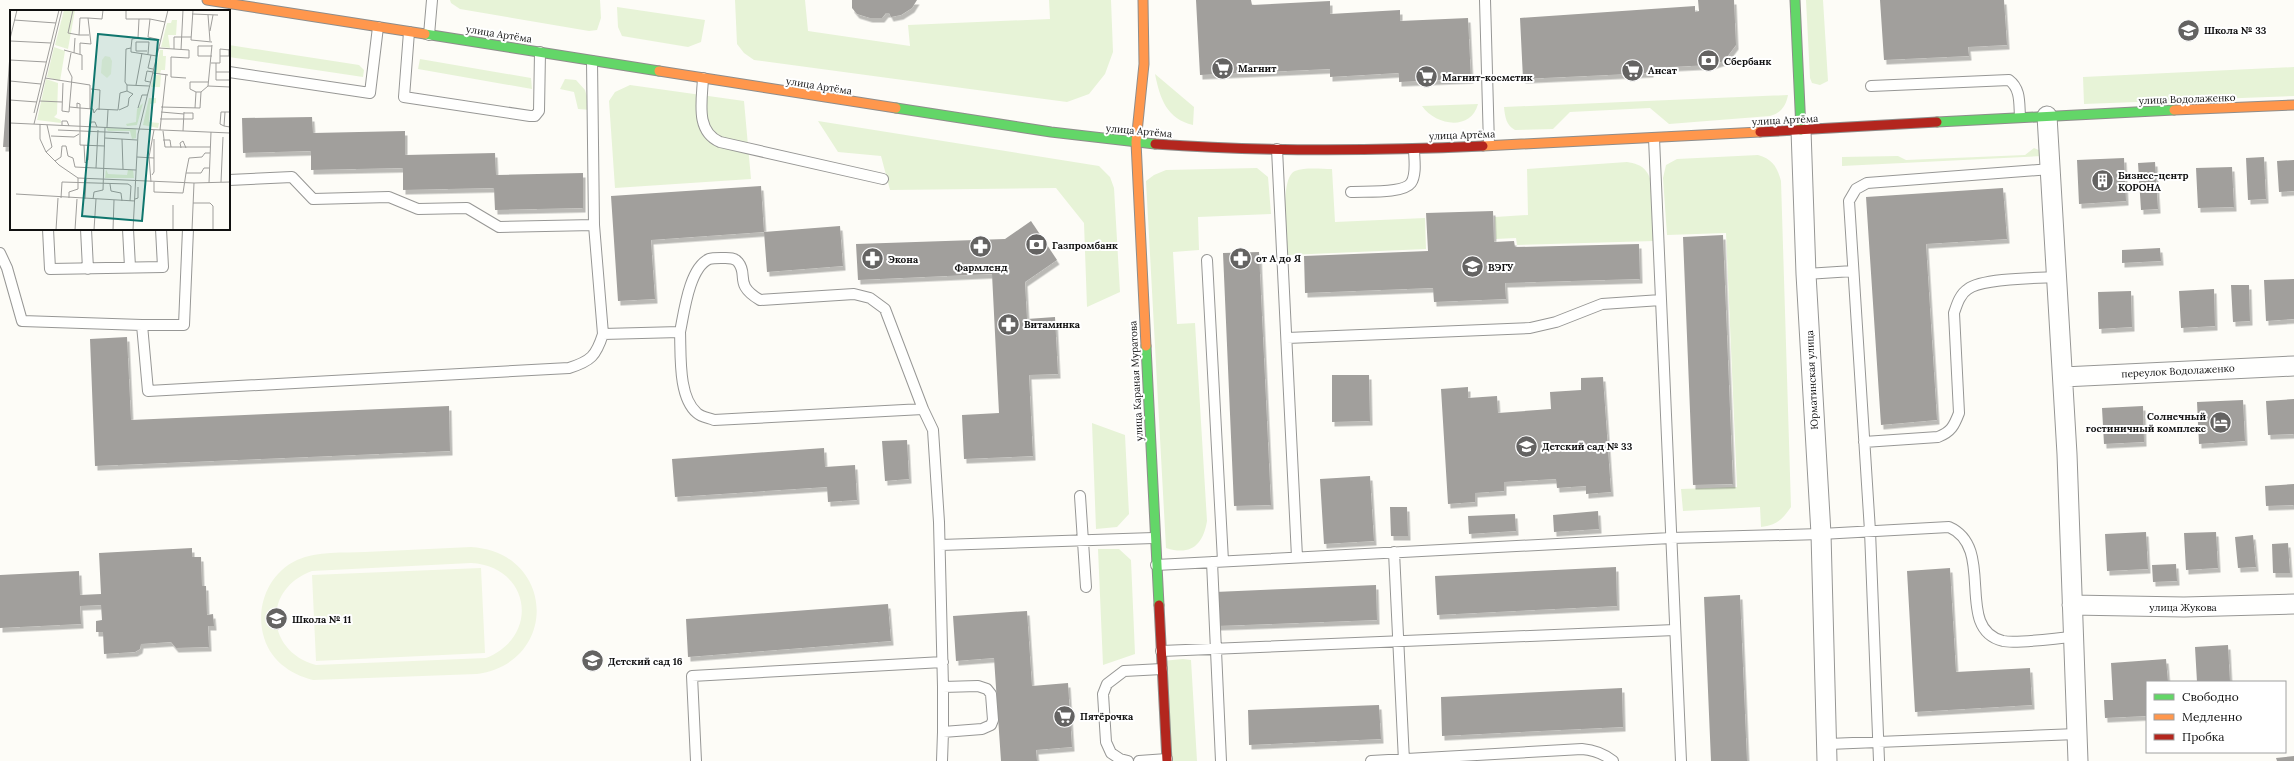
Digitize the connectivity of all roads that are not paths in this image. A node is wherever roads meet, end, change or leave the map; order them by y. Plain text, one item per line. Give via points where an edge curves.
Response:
1 (207, 0) edge
2 (432, 0) edge
3 (1143, 0) edge
4 (1485, 0) edge
5 (1795, 0) edge
6 (205, 10) edge
7 (378, 28) junction
8 (410, 32) junction
9 (429, 35) junction
10 (540, 52) junction
11 (592, 61) junction
12 (230, 72) edge
13 (703, 78) junction
14 (1870, 86) dead end
15 (2294, 105) edge
16 (2080, 114) joint
17 (2047, 116) junction
18 (2020, 117) junction
19 (1800, 130) junction
20 (1654, 138) junction
21 (1136, 142) junction
22 (1489, 145) junction
23 (1414, 148) junction
24 (1277, 150) junction
25 (2051, 170) junction
26 (883, 179) dead end
27 (230, 180) edge
28 (1351, 192) dead end
29 (594, 224) junction
30 (48, 230) edge
31 (86, 230) edge
32 (128, 230) edge
33 (161, 230) edge
34 (188, 230) edge
35 (0, 254) edge
36 (1207, 260) dead end
37 (130, 267) junction
38 (88, 269) junction
39 (1853, 272) junction
40 (1806, 274) junction
41 (2057, 277) junction
42 (1661, 300) junction
43 (142, 326) junction
44 (680, 332) junction
45 (603, 334) junction
46 (1287, 338) junction
47 (2294, 366) edge
48 (2063, 377) junction
49 (923, 409) junction
50 (1864, 442) junction
51 (1080, 496) dead end
52 (1870, 531) junction
53 (1821, 534) junction
54 (1154, 538) junction
55 (1671, 538) junction
56 (1083, 540) junction
57 (940, 545) junction
58 (1394, 552) junction
59 (1297, 557) junction
60 (1223, 561) junction
61 (1212, 562) junction
62 (1156, 564) junction
63 (1086, 587) dead end
64 (2294, 604) edge
65 (2072, 605) junction
66 (1675, 630) junction
67 (2073, 637) junction
68 (1398, 640) junction
69 (1216, 647) junction
70 (1161, 651) junction
71 (943, 662) junction
72 (1162, 669) junction
73 (943, 687) junction
74 (943, 732) junction
75 (2077, 734) junction
76 (1878, 743) junction
77 (1827, 752) edge
78 (1167, 760) edge
79 (1404, 760) edge
80 (696, 761) edge
81 (942, 761) edge
82 (1128, 761) edge
83 (1139, 761) edge
84 (1222, 761) edge
85 (1371, 761) edge
86 (1613, 761) edge
87 (1681, 761) edge
88 (1879, 761) edge
89 (2078, 761) edge

1 - 6 lane
1 - 7 main road, улица Артёма
2 - 9 lane
3 - 21 main road, улица Караная Муратова via 1144,64
4 - 22 lane
5 - 19 main road, Юрматинская улица
7 - 8 main road, улица Артёма
7 - 12 lane via 370,93
8 - 9 main road, улица Артёма
8 - 10 lane via 404,97 535,116 539,111
9 - 10 main road, улица Артёма
10 - 11 main road, улица Артёма
11 - 13 main road, улица Артёма
11 - 29 lane
13 - 21 main road, улица Артёма via 1051,132
13 - 26 lane via 702,116 705,130 711,138
14 - 18 lane via 2008,80 2018,92
15 - 16 main road, улица Водолаженко
16 - 17 main road, улица Артёма
17 - 18 main road, улица Артёма
17 - 25 street
18 - 19 main road, улица Артёма
19 - 20 main road, улица Артёма
19 - 40 street, Юрматинская улица
20 - 22 main road, улица Артёма
20 - 42 lane
21 - 24 main road, улица Артёма
21 - 54 main road, улица Караная Муратова
22 - 23 main road, улица Артёма
23 - 24 main road, улица Артёма
23 - 28 lane via 1414,172 1411,183 1402,190
24 - 46 lane
25 - 39 lane via 1867,183 1856,189 1849,201
25 - 41 street
27 - 29 lane via 292,177 313,199 389,197 418,209 467,208 499,227
29 - 45 lane
30 - 38 lane via 50,269
31 - 38 lane
32 - 37 lane
33 - 37 lane via 163,267
34 - 43 lane via 184,325
35 - 43 lane via 7,268 22,321
36 - 60 lane
37 - 38 lane
39 - 40 lane
39 - 50 lane
40 - 53 street, Юрматинская улица
41 - 48 street
41 - 50 lane via 1980,283 1968,289 1959,299 1954,313 1958,414 1955,426 1948,434 1938,437
42 - 46 lane via 1602,304 1556,322 1530,328
42 - 55 lane
43 - 45 lane via 148,391 569,368 586,363 597,351
44 - 45 lane
44 - 49 lane via 682,381 688,402 697,414 714,420
44 - 49 lane via 693,278 703,263 710,259 737,260 742,284 750,294 760,300 854,294 870,298 885,309
46 - 59 lane
47 - 48 street, переулок Водолаженко
48 - 65 street
49 - 57 lane via 933,430
50 - 52 lane
51 - 56 lane
52 - 53 lane
52 - 67 lane via 1949,527 1958,531 1967,540 1972,552 1978,618 1984,630 1993,637 2005,641
52 - 76 lane
53 - 55 lane
53 - 77 street, Юрматинская улица
54 - 56 lane
54 - 62 main road, улица Караная Муратова
55 - 58 lane
55 - 66 lane
56 - 57 lane
56 - 63 lane
57 - 71 lane
58 - 59 lane
58 - 68 lane
59 - 60 lane
60 - 61 lane
61 - 62 lane
61 - 69 lane
62 - 70 main road, улица Караная Муратова
64 - 65 street, улица Жукова via 2184,608
65 - 67 street
66 - 68 lane
66 - 87 lane
67 - 75 street
68 - 69 lane
68 - 79 lane
69 - 70 lane
69 - 84 lane
70 - 72 main road, улица Караная Муратова
71 - 73 lane
71 - 80 lane via 692,676
72 - 78 main road, улица Караная Муратова
72 - 82 lane via 1124,671 1105,689 1106,742 1111,753
73 - 74 lane
73 - 74 lane via 978,686 987,689 991,694 993,720 991,725 982,729
74 - 81 lane
75 - 76 lane
75 - 89 street
76 - 77 lane
76 - 88 lane
78 - 83 lane
79 - 85 lane
79 - 86 lane via 1582,749 1606,755

